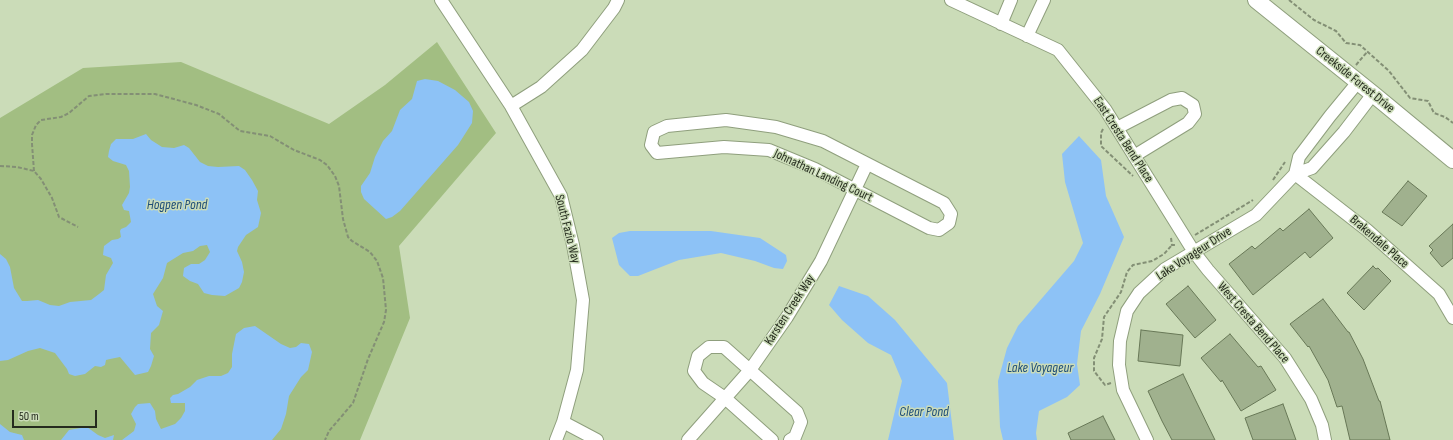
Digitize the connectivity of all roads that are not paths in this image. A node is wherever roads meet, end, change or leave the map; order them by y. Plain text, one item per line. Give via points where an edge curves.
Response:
1 (441, 0) edge
2 (618, 0) edge
3 (951, 0) edge
4 (1011, 0) edge
5 (1044, 0) edge
6 (1256, 0) edge
7 (1001, 24) junction
8 (1027, 36) junction
9 (1353, 78) junction
10 (1373, 94) junction
11 (511, 106) junction
12 (1115, 125) junction
13 (1134, 156) junction
14 (1453, 160) edge
15 (867, 164) junction
16 (1295, 174) junction
17 (855, 189) junction
18 (1194, 252) junction
19 (1453, 318) edge
20 (750, 370) junction
21 (725, 398) junction
22 (563, 422) junction
23 (556, 440) edge
24 (597, 440) edge
25 (688, 440) edge
26 (772, 440) edge
27 (790, 440) edge
28 (1147, 440) edge
29 (1325, 440) edge

1 - 11 street, South Fazio Way
2 - 11 street via 582,50 541,87
3 - 7 street, East Cresta Bend Place
4 - 7 street
5 - 8 street
6 - 9 main road, Creekside Forest Drive
7 - 8 street, East Cresta Bend Place
8 - 12 street, East Cresta Bend Place via 1058,50
9 - 10 main road, Creekside Forest Drive
9 - 16 street, Lake Voyageur Drive via 1330,116 1299,157
10 - 14 main road, Creekside Forest Drive
10 - 16 street, Lake Voyageur Drive via 1312,168
11 - 22 street, South Fazio Way via 561,196 579,276 582,300 577,370
12 - 13 street, East Cresta Bend Place
12 - 13 street via 1171,100 1182,98 1193,105 1195,114 1188,123
13 - 18 street, East Cresta Bend Place
15 - 17 street, Karsten Creek Way
15 - 17 street, Johnathan Landing Court via 944,203 951,214 949,224 940,230 929,228
15 - 17 street, Johnathan Landing Court via 822,141 776,127 726,120 667,126 654,132 651,145 657,153 724,147 770,150
16 - 18 street, Lake Voyageur Drive via 1256,215
16 - 19 street, Brakendale Place via 1367,230 1439,294
17 - 20 street, Karsten Creek Way via 821,261 787,317
18 - 28 street, Lake Voyageur Drive via 1165,269 1139,293 1127,311 1120,341 1119,365 1123,390
18 - 29 street, West Cresta Bend Place via 1285,358 1311,399 1322,425
20 - 21 street, Karsten Creek Way
20 - 21 street via 724,347 709,347 698,356 694,371 703,383
20 - 27 street via 797,412 801,422 796,437
21 - 25 street, Karsten Creek Way
21 - 26 street
22 - 23 street, South Fazio Way
22 - 24 street

